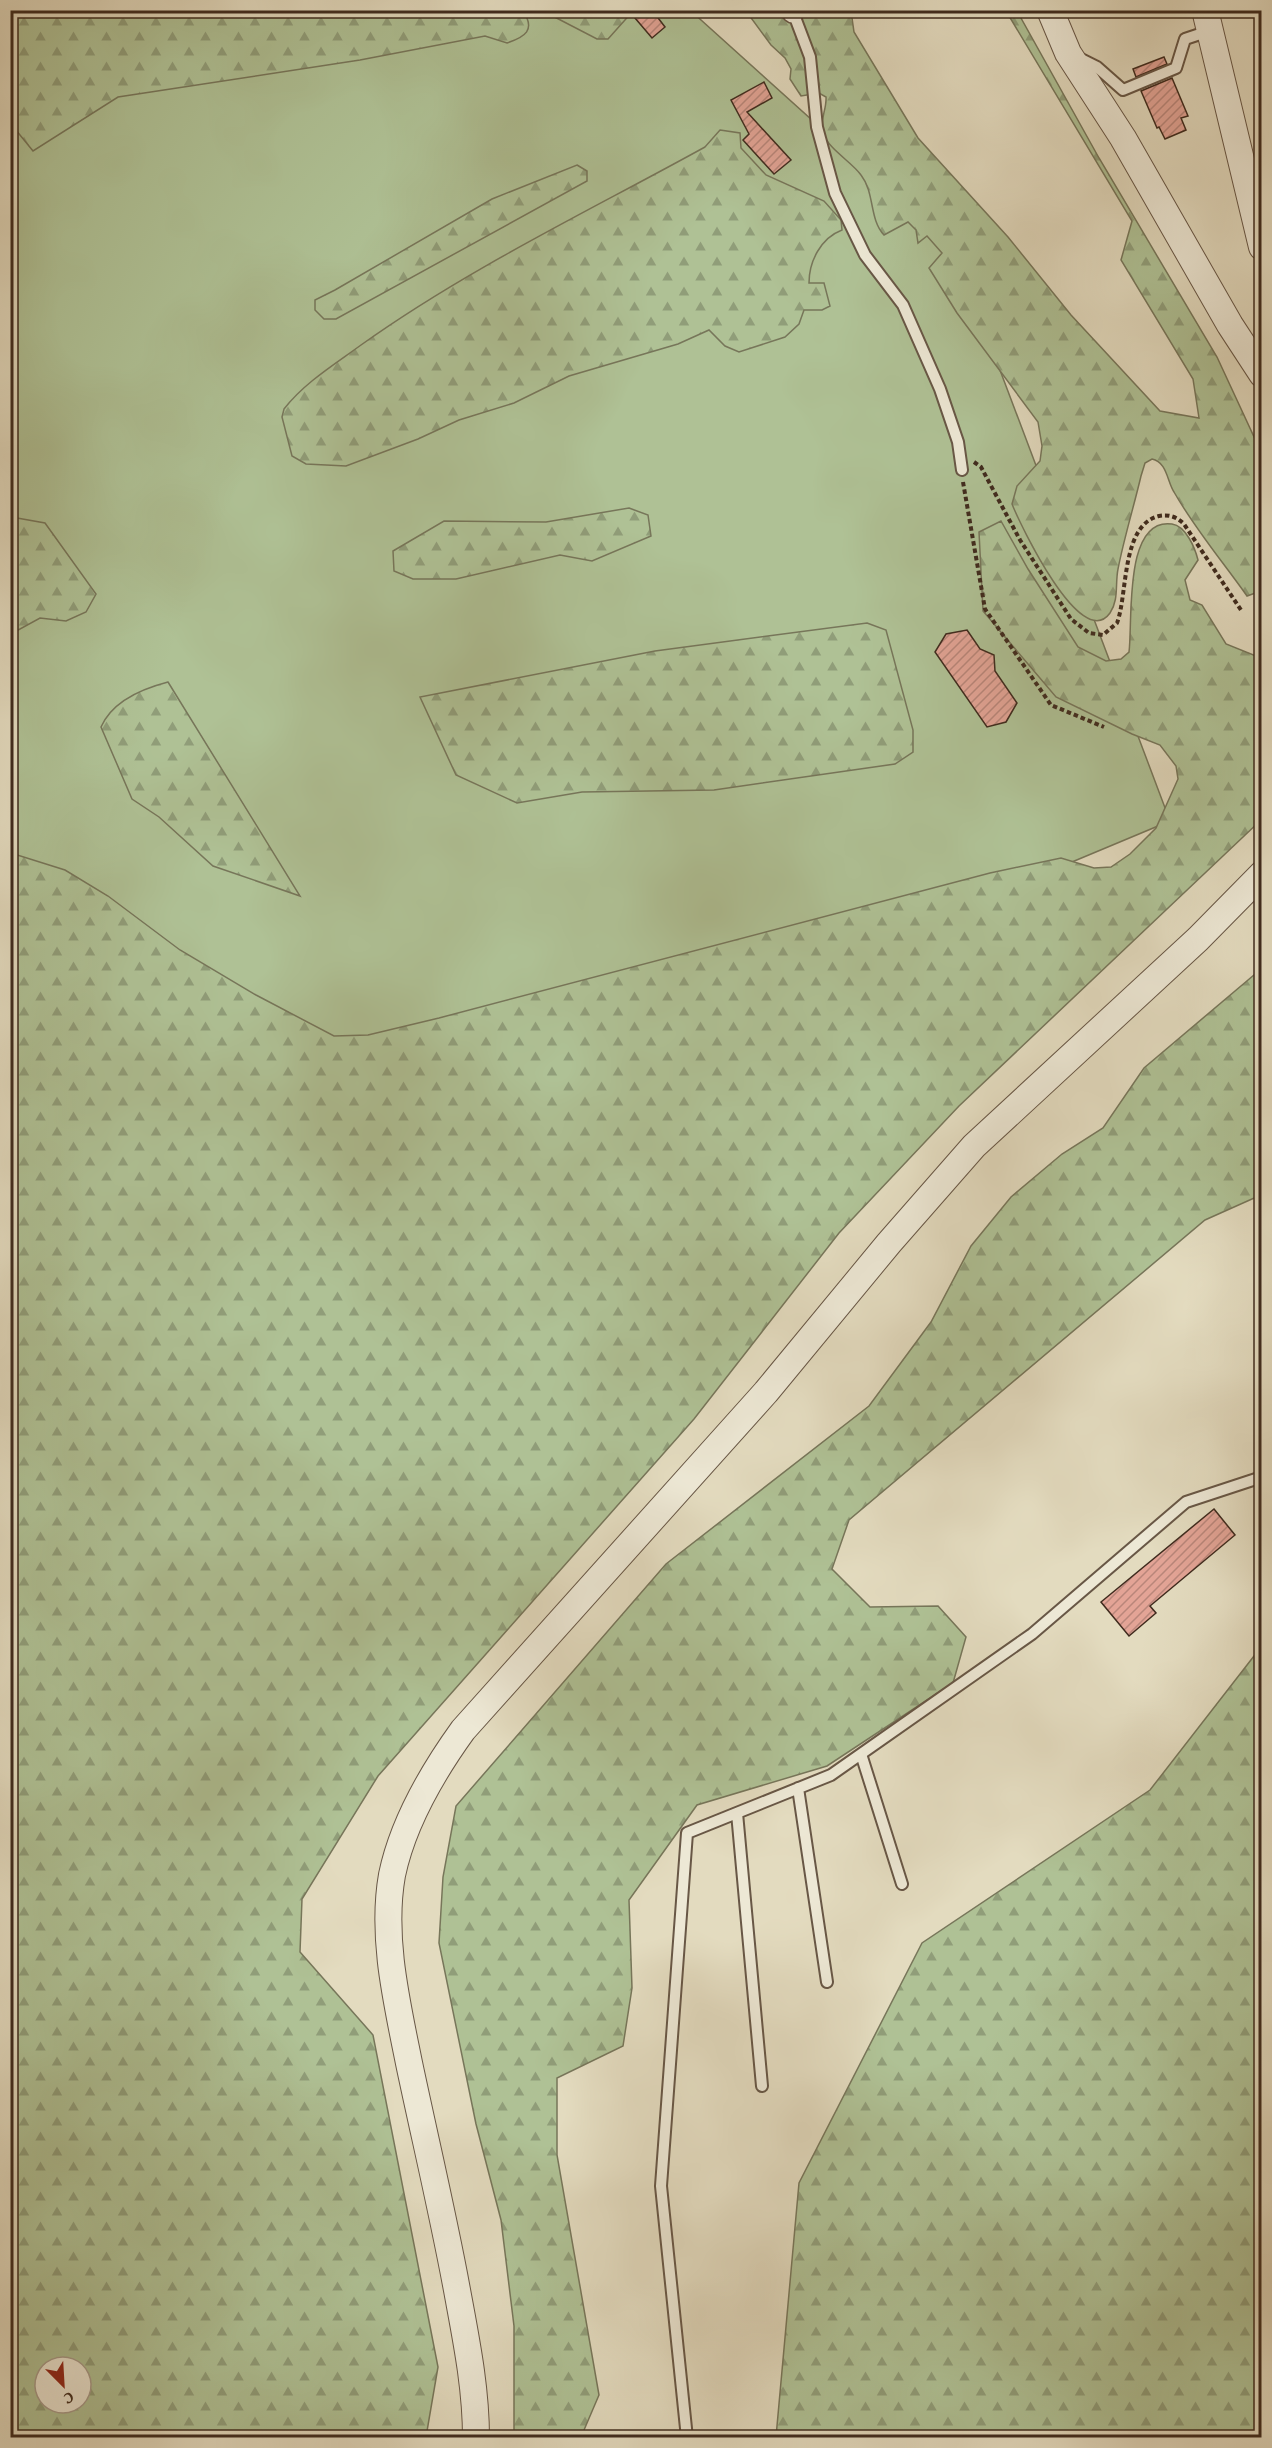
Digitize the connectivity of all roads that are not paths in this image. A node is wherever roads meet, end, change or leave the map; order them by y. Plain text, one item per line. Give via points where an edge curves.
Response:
1 (1050, 10) edge
2 (793, 11) edge
3 (1207, 21) edge
4 (1068, 53) junction
5 (1262, 247) edge
6 (1262, 374) edge
7 (962, 470) road end
8 (1262, 874) edge
9 (1262, 1477) edge
10 (861, 1754) junction
11 (798, 1788) junction
12 (737, 1813) junction
13 (902, 1884) dead end
14 (827, 1982) dead end
15 (762, 2086) dead end
16 (476, 2438) edge
17 (687, 2438) edge

1 - 4 street
2 - 7 lane via 810,57 816,127 835,193 865,255 903,305 940,389 958,442
3 - 4 lane via 1185,39 1176,68 1123,90 1097,67
3 - 5 street
4 - 6 street via 1123,138
8 - 16 street via 1198,939 960,1161 766,1392 463,1730 422,1795 392,1875 390,1949 400,2018 467,2344
9 - 10 lane via 1186,1502 1032,1634
10 - 11 lane via 831,1774
10 - 13 lane
11 - 12 lane
11 - 14 lane
12 - 15 lane
12 - 17 lane via 687,1833 662,2186

